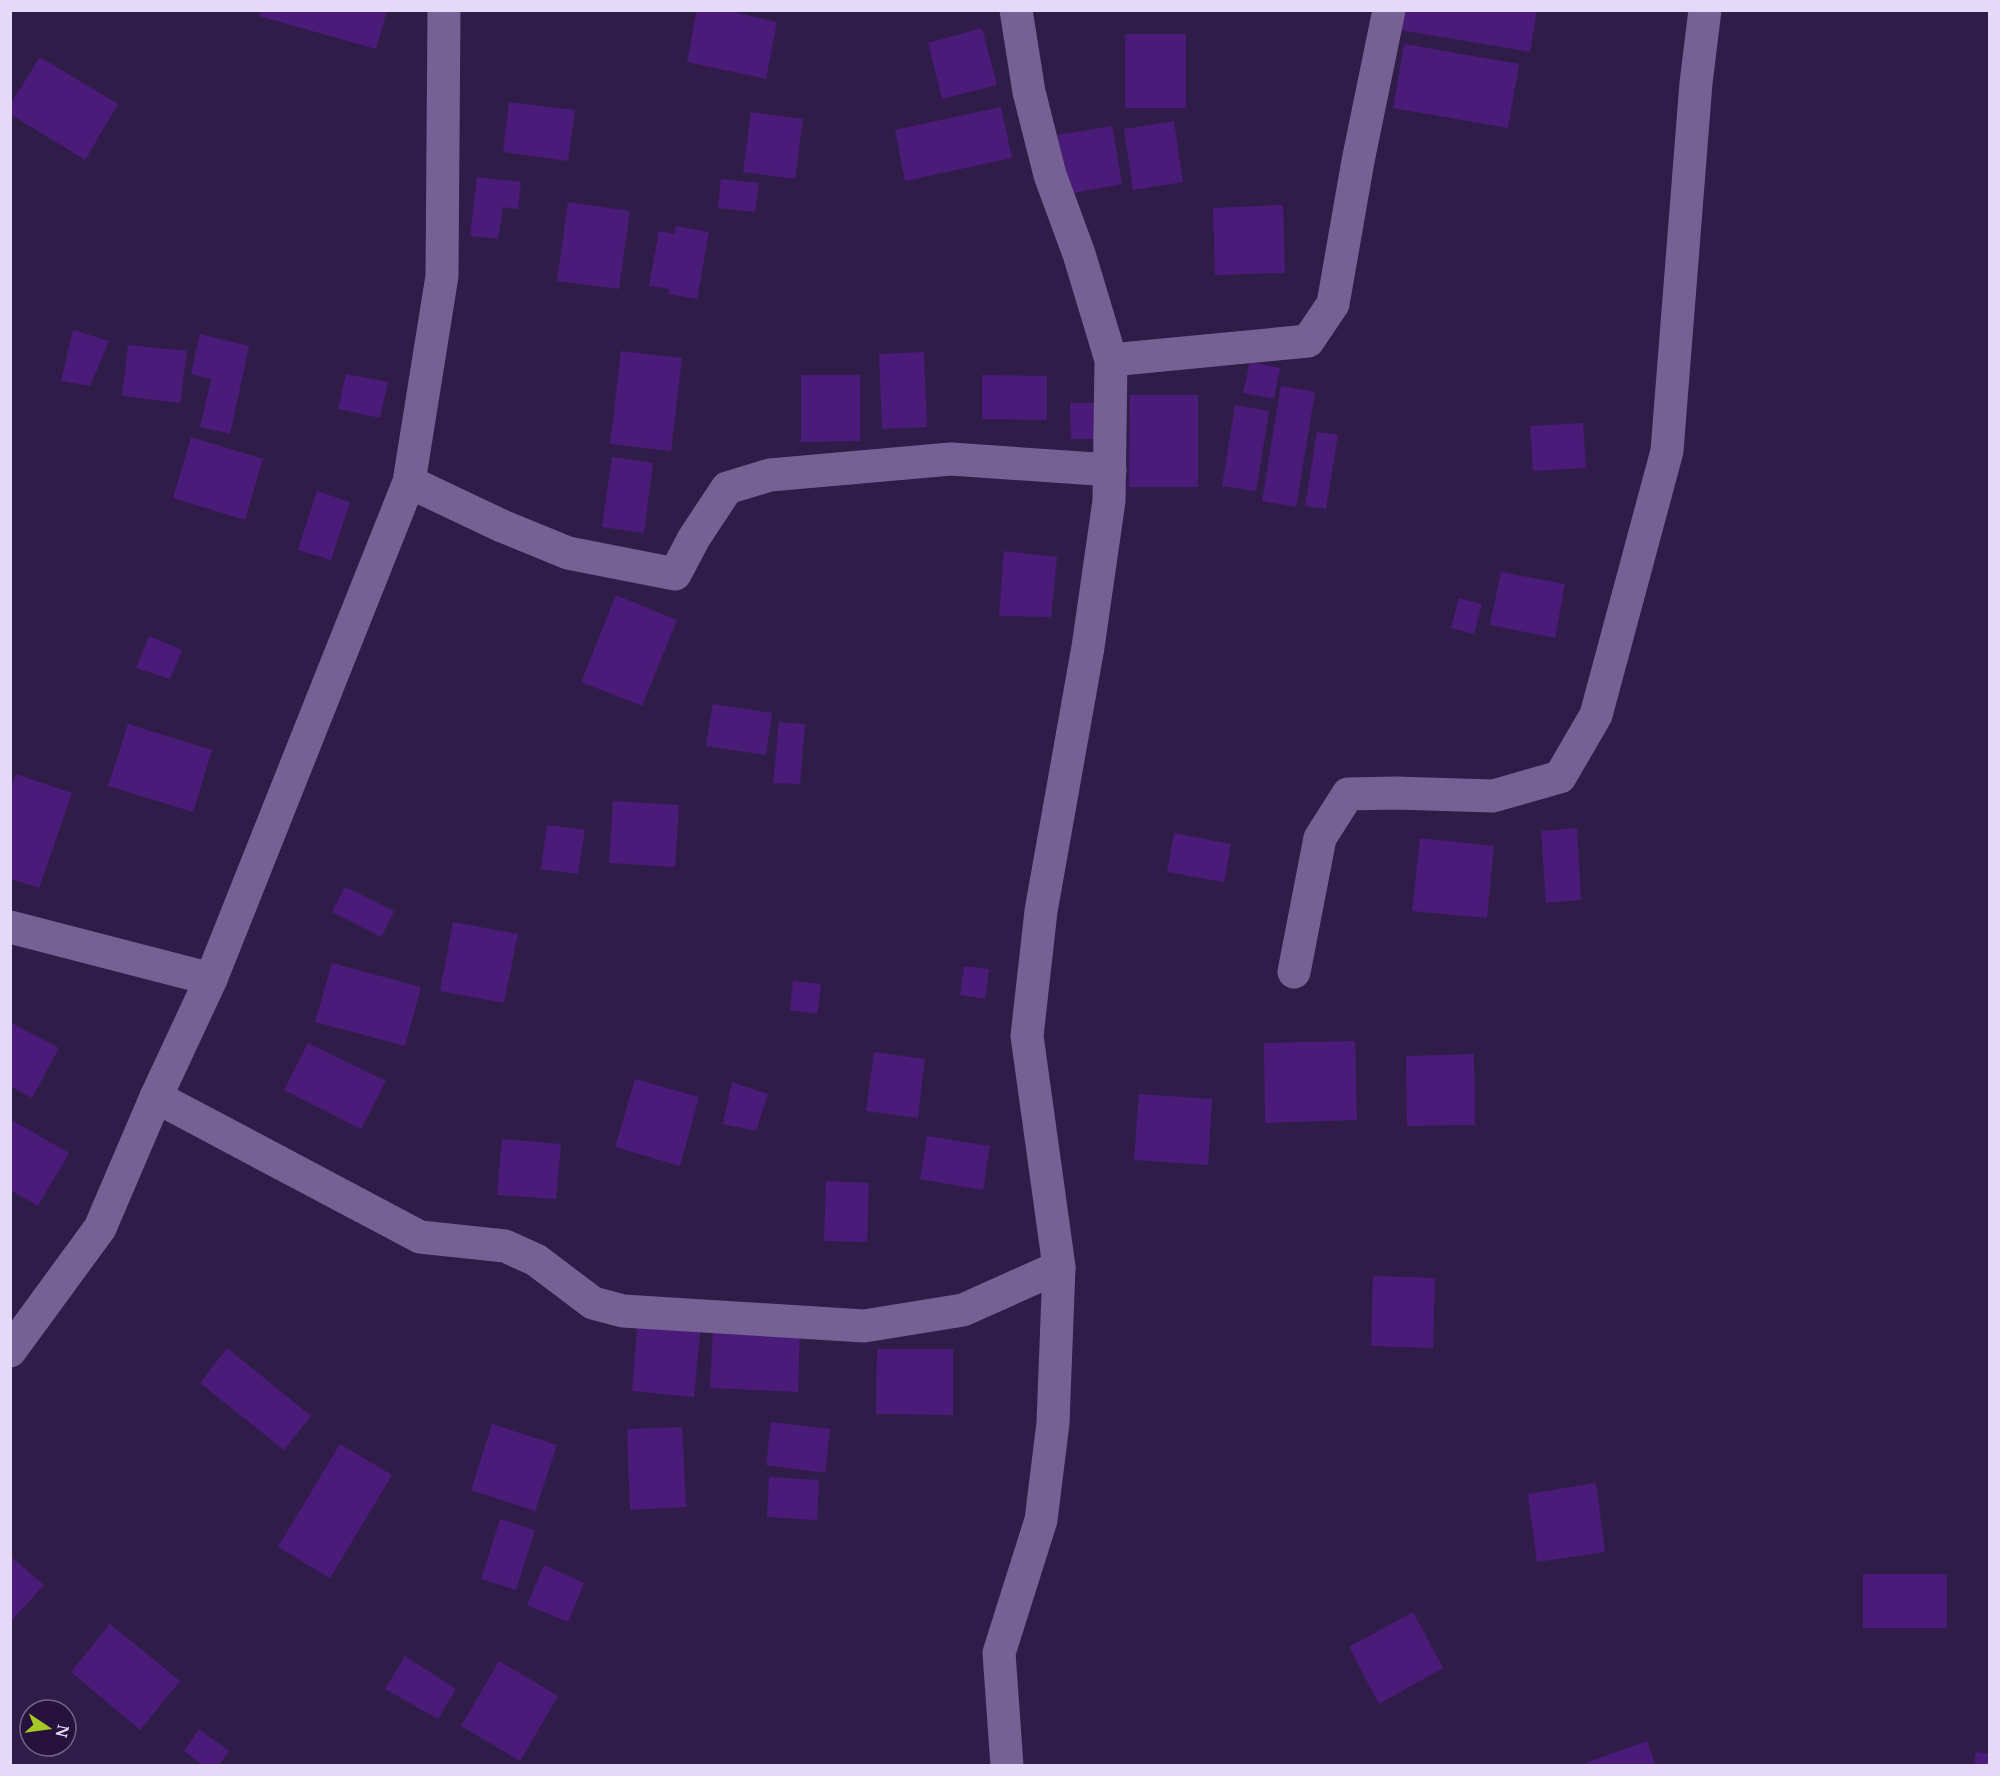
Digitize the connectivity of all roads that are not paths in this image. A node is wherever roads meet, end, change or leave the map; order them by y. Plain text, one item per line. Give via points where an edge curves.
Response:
1 (444, 10) edge
2 (1016, 10) edge
3 (1389, 10) edge
4 (1705, 10) edge
5 (1111, 360) junction
6 (1110, 470) junction
7 (409, 482) junction
8 (10, 927) edge
9 (1294, 972) dead end
10 (211, 979) junction
11 (156, 1097) junction
12 (1059, 1267) junction
13 (10, 1351) edge
14 (1007, 1766) edge

1 - 7 street via 442,276
2 - 5 street via 1029,92 1050,175
3 - 5 street via 1333,304 1308,341
4 - 9 street via 1667,451 1596,715 1560,777 1493,796 1348,794 1320,838
5 - 6 street
6 - 7 street via 951,459 770,475 727,488 675,574 568,553
6 - 12 street via 1088,647 1041,910 1027,1036
7 - 10 street
8 - 10 street
10 - 11 street
11 - 12 street via 420,1237 505,1246 536,1260 593,1303 623,1311 864,1326 963,1310
11 - 13 street via 100,1228
12 - 14 street via 1053,1423 1041,1520 999,1653

